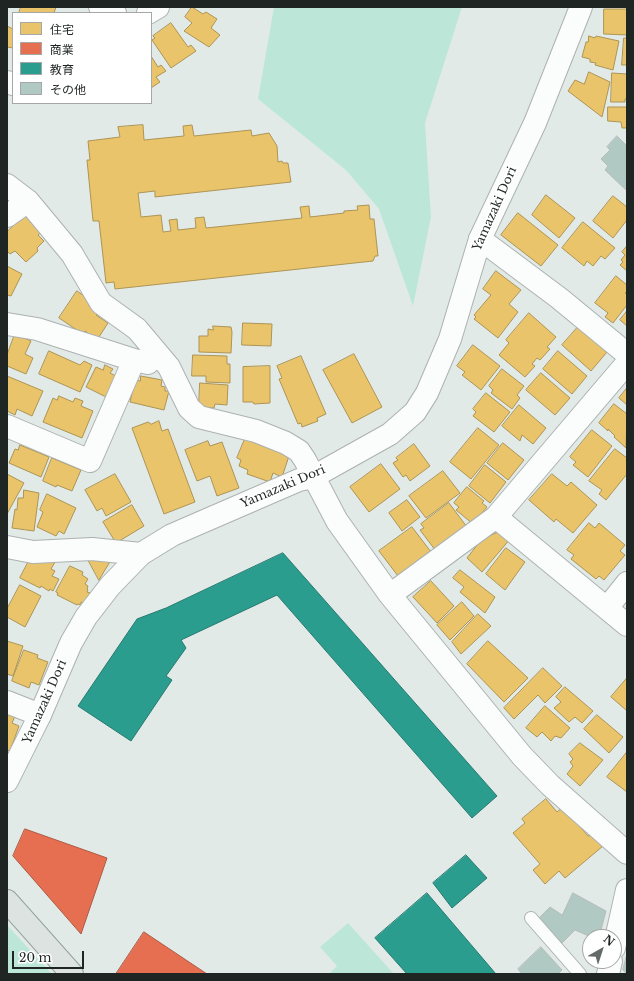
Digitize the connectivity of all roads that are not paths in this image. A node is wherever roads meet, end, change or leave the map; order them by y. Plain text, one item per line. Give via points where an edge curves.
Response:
1 (100, 7) edge
2 (581, 7) edge
3 (112, 12) edge
4 (7, 185) edge
5 (28, 201) junction
6 (7, 216) edge
7 (480, 239) junction
8 (7, 324) edge
9 (627, 354) edge
10 (134, 360) junction
11 (627, 363) edge
12 (169, 367) junction
13 (7, 426) edge
14 (313, 476) junction
15 (496, 517) junction
16 (7, 547) edge
17 (141, 554) junction
18 (627, 583) edge
19 (390, 595) junction
20 (607, 608) junction
21 (627, 625) edge
22 (7, 702) edge
23 (40, 715) junction
24 (7, 780) edge
25 (627, 853) edge
26 (627, 890) edge
27 (7, 901) edge
28 (531, 918) dead end
29 (618, 929) edge
30 (72, 974) edge
31 (580, 974) edge

1 - 3 street
2 - 7 street, Yamazaki Dori via 535,123
4 - 5 street
5 - 6 street
5 - 12 street via 72,254 101,303 137,329
7 - 9 street via 559,298
7 - 14 street, Yamazaki Dori via 450,339 427,393 415,412 390,434
8 - 10 street via 37,330
10 - 12 street
10 - 13 street via 90,461
11 - 15 street
12 - 14 street via 189,408 199,417 256,431 286,443 299,451
14 - 17 street, Yamazaki Dori via 196,524
14 - 19 street via 337,521
15 - 19 street
15 - 20 street
16 - 17 street via 33,552 92,548
17 - 23 street, Yamazaki Dori via 110,586 86,617 61,664
18 - 20 street
19 - 25 street via 522,756 550,785
20 - 21 street
22 - 23 street
23 - 24 street, Yamazaki Dori
26 - 29 street
27 - 30 main road
28 - 31 lane

